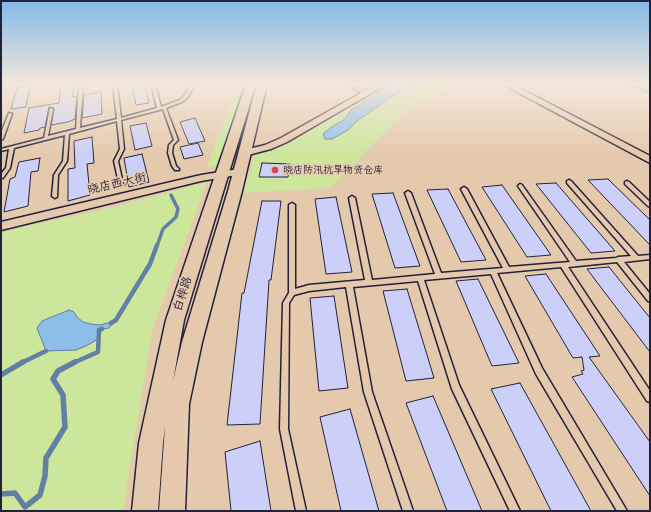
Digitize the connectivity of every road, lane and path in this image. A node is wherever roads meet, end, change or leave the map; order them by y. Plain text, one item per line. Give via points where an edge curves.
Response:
1 (79, 108) edge
2 (118, 108) edge
3 (162, 108) joint
4 (246, 108) edge
5 (256, 108) edge
6 (341, 108) edge
7 (551, 108) edge
8 (51, 109) dead end
9 (10, 114) dead end
10 (119, 119) junction
11 (78, 130) junction
12 (67, 133) junction
13 (46, 138) junction
14 (1, 139) edge
15 (12, 147) junction
16 (1, 150) edge
17 (244, 153) junction
18 (650, 160) edge
19 (177, 169) dead end
20 (231, 173) junction
21 (1, 177) edge
22 (570, 182) dead end
23 (627, 183) dead end
24 (121, 184) dead end
25 (520, 186) dead end
26 (464, 189) dead end
27 (408, 193) dead end
28 (55, 196) dead end
29 (352, 198) dead end
30 (292, 205) dead end
31 (650, 205) edge
32 (1, 226) edge
33 (650, 256) edge
34 (636, 258) junction
35 (618, 260) junction
36 (575, 264) junction
37 (563, 265) junction
38 (507, 270) junction
39 (493, 271) junction
40 (439, 276) junction
41 (420, 278) junction
42 (369, 282) junction
43 (349, 284) junction
44 (292, 293) junction
45 (650, 299) edge
46 (650, 398) edge
47 (145, 511) edge
48 (172, 511) edge
49 (301, 511) edge
50 (408, 511) edge
51 (515, 511) edge
52 (622, 511) edge

1 - 11 lane
2 - 10 lane
3 - 10 lane
3 - 19 lane via 176,140 171,145 170,153
4 - 20 street, 白桦路
5 - 17 street, 白桦路
6 - 17 street via 284,140
7 - 18 street
8 - 13 lane
9 - 14 lane
10 - 11 lane
10 - 24 lane via 122,149 116,162
11 - 12 lane
12 - 13 lane
12 - 28 lane via 65,161 56,175
13 - 15 lane
15 - 16 lane
15 - 21 lane via 8,168
17 - 20 street, 白桦路
20 - 32 street, 晓店西大街 via 52,212
20 - 47 street, 白桦路 via 175,320 151,444
20 - 48 street, 白桦路 via 178,404
22 - 34 lane
23 - 31 lane
25 - 36 lane
26 - 38 lane
27 - 40 lane
29 - 42 lane
30 - 44 lane
33 - 34 lane
34 - 35 lane
35 - 36 lane
35 - 45 lane
36 - 37 lane
37 - 38 lane
37 - 46 lane
38 - 39 lane
39 - 40 lane
39 - 52 lane via 538,371
40 - 41 lane
41 - 42 lane
41 - 51 lane via 455,386
42 - 43 lane
43 - 44 lane via 309,288
43 - 50 lane via 368,392
44 - 49 lane via 286,303 284,429

